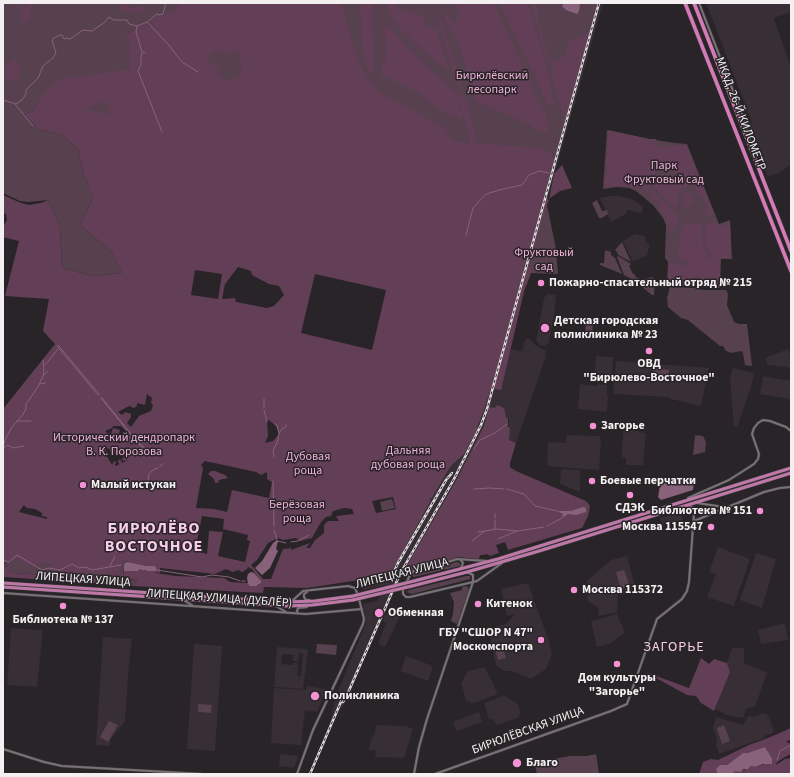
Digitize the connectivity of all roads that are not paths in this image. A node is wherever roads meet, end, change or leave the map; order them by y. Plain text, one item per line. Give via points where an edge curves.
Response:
1 (685, 3) edge
2 (694, 3) edge
3 (699, 3) edge
4 (753, 153) junction
5 (791, 251) edge
6 (791, 271) edge
7 (791, 431) edge
8 (791, 464) edge
9 (791, 468) edge
10 (783, 470) junction
11 (791, 474) edge
12 (791, 487) edge
13 (681, 502) junction
14 (693, 503) junction
15 (731, 505) junction
16 (684, 506) junction
17 (694, 521) junction
18 (612, 523) junction
19 (613, 528) junction
20 (458, 558) junction
21 (490, 561) junction
22 (504, 561) junction
23 (460, 569) junction
24 (466, 572) junction
25 (473, 582) junction
26 (3, 583) edge
27 (3, 587) edge
28 (308, 591) junction
29 (3, 592) edge
30 (353, 598) junction
31 (182, 600) junction
32 (315, 601) junction
33 (287, 602) junction
34 (312, 605) junction
35 (194, 606) junction
36 (276, 606) junction
37 (362, 609) junction
38 (287, 612) junction
39 (298, 612) junction
40 (3, 749) edge
41 (202, 774) edge
42 (297, 774) edge
43 (414, 774) edge
44 (435, 774) edge

1 - 6 highway, МКАД, 26-Й КИЛОМЕТР
2 - 4 highway, МКАД, 26-Й КИЛОМЕТР
3 - 4 street via 746,124
4 - 5 highway, МКАД, 26-Й КИЛОМЕТР
7 - 13 street via 770,421 763,420 758,423 752,434 759,454 754,464 727,481
8 - 10 main road
9 - 10 main road, ЛИПЕЦКАЯ УЛИЦА
10 - 13 main road, ЛИПЕЦКАЯ УЛИЦА
11 - 14 main road, ЛИПЕЦКАЯ УЛИЦА
12 - 15 street via 771,490
13 - 18 main road, ЛИПЕЦКАЯ УЛИЦА
14 - 15 street via 721,507
14 - 16 main road, ЛИПЕЦКАЯ УЛИЦА
15 - 17 street
16 - 17 street via 693,509
16 - 19 main road, ЛИПЕЦКАЯ УЛИЦА
17 - 44 street, БИРЮЛЁВСКАЯ УЛИЦА via 687,591 682,599 657,619 627,704
18 - 19 street via 610,527
18 - 21 main road, ЛИПЕЦКАЯ УЛИЦА
19 - 22 main road, ЛИПЕЦКАЯ УЛИЦА
20 - 21 street
20 - 23 street via 463,563
20 - 25 street via 412,572 404,589 404,596 410,597
21 - 23 main road, ЛИПЕЦКАЯ УЛИЦА
22 - 24 main road, ЛИПЕЦКАЯ УЛИЦА
22 - 25 street
23 - 30 main road, ЛИПЕЦКАЯ УЛИЦА, bridge
24 - 25 street via 473,574
24 - 30 main road, ЛИПЕЦКАЯ УЛИЦА, bridge
25 - 43 street via 425,726
26 - 33 main road, ЛИПЕЦКАЯ УЛИЦА
27 - 31 main road, ЛИПЕЦКАЯ УЛИЦА
28 - 32 street via 304,594 304,599
28 - 33 street via 303,591 295,599
28 - 37 street via 352,586 357,589
29 - 35 street, ЛИПЕЦКАЯ УЛИЦА (ДУБЛЁР)
30 - 32 main road, ЛИПЕЦКАЯ УЛИЦА
30 - 34 main road, ЛИПЕЦКАЯ УЛИЦА
31 - 35 street
31 - 36 main road, ЛИПЕЦКАЯ УЛИЦА
32 - 33 main road, ЛИПЕЦКАЯ УЛИЦА
34 - 36 main road, ЛИПЕЦКАЯ УЛИЦА
34 - 39 street via 299,608
35 - 38 street, ЛИПЕЦКАЯ УЛИЦА (ДУБЛЁР)
36 - 38 street
37 - 39 street, ЛИПЕЦКАЯ УЛИЦА (ДУБЛЁР) via 316,614
37 - 42 street via 363,624 313,730
38 - 39 street, ЛИПЕЦКАЯ УЛИЦА (ДУБЛЁР)
40 - 41 street via 62,766

